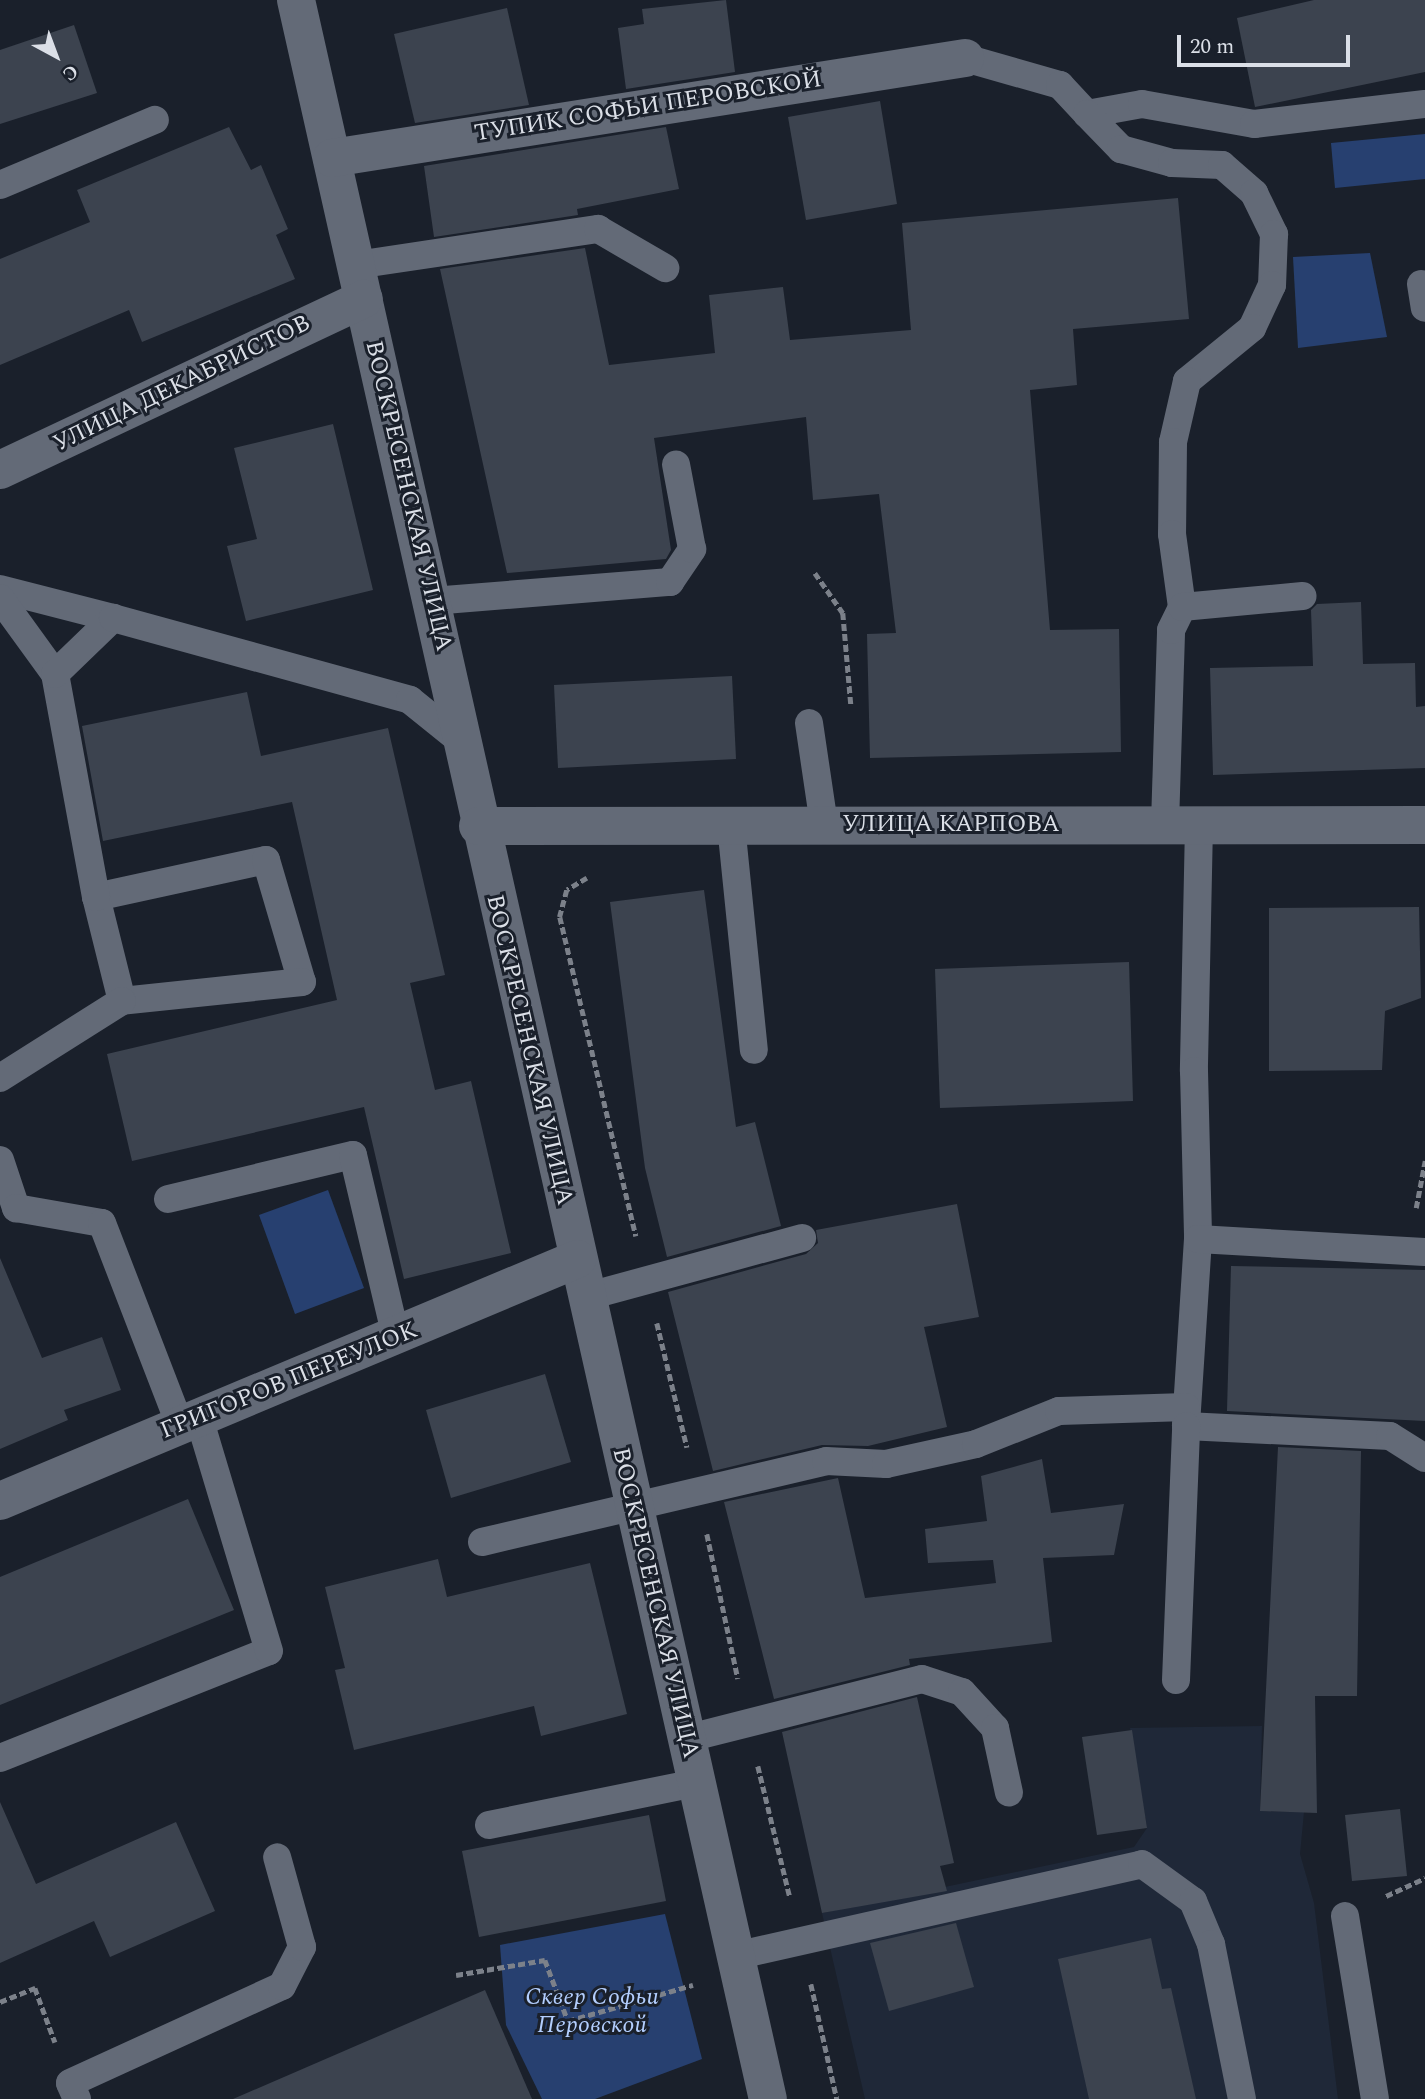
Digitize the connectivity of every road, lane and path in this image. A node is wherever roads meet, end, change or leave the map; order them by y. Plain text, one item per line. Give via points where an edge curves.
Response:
1 (296, 0) edge
2 (965, 58) joint
3 (1425, 104) edge
4 (1087, 114) junction
5 (155, 120) dead end
6 (332, 158) junction
7 (0, 185) edge
8 (665, 268) dead end
9 (360, 282) junction
10 (3, 463) edge
11 (676, 464) dead end
12 (816, 573) dead end
13 (0, 589) edge
14 (1302, 596) dead end
15 (0, 598) edge
16 (432, 601) junction
17 (1182, 607) junction
18 (113, 618) junction
19 (55, 674) junction
20 (853, 722) dead end
21 (809, 723) dead end
22 (462, 742) junction
23 (1182, 824) junction
24 (731, 825) junction
25 (824, 825) junction
26 (1425, 825) edge
27 (478, 826) junction
28 (96, 897) junction
29 (122, 1001) junction
30 (754, 1049) dead end
31 (0, 1078) edge
32 (0, 1160) edge
33 (168, 1199) dead end
34 (802, 1238) dead end
35 (1198, 1239) junction
36 (1425, 1252) edge
37 (577, 1259) junction
38 (585, 1297) junction
39 (396, 1337) junction
40 (1186, 1416) junction
41 (190, 1421) junction
42 (1425, 1458) edge
43 (0, 1501) edge
44 (634, 1506) junction
45 (482, 1542) dead end
46 (1176, 1680) dead end
47 (685, 1739) junction
48 (0, 1758) edge
49 (695, 1783) junction
50 (1009, 1793) dead end
51 (489, 1825) dead end
52 (277, 1857) dead end
53 (1345, 1916) dead end
54 (735, 1956) junction
55 (456, 1975) dead end
56 (694, 1985) dead end
57 (0, 2002) edge
58 (73, 2091) edge
59 (763, 2097) edge
60 (1242, 2099) edge
61 (1375, 2099) edge

1 - 6 street, ВОСКРЕСЕНСКАЯ УЛИЦА
2 - 4 lane via 1060,85
2 - 6 street, ТУПИК СОФЬИ ПЕРОВСКОЙ
3 - 4 lane via 1254,124 1142,104
4 - 17 lane via 1121,149 1172,163 1222,165 1254,193 1275,234 1272,285 1252,328 1187,381 1173,442 1172,534
5 - 7 lane
6 - 9 street, ВОСКРЕСЕНСКАЯ УЛИЦА
8 - 9 lane via 598,229
9 - 10 street, УЛИЦА ДЕКАБРИСТОВ
9 - 16 street, ВОСКРЕСЕНСКАЯ УЛИЦА
11 - 16 lane via 692,549 670,582
12 - 20 path via 843,613
13 - 18 lane
14 - 17 lane
15 - 19 lane
16 - 22 street, ВОСКРЕСЕНСКАЯ УЛИЦА
17 - 23 lane via 1171,630
18 - 19 lane
18 - 22 lane via 410,700
19 - 28 lane
21 - 25 lane
22 - 27 street, ВОСКРЕСЕНСКАЯ УЛИЦА
23 - 25 street, УЛИЦА КАРПОВА
23 - 26 street, УЛИЦА КАРПОВА
23 - 35 lane
24 - 25 street, УЛИЦА КАРПОВА
24 - 27 street, УЛИЦА КАРПОВА
24 - 30 lane
27 - 37 street, ВОСКРЕСЕНСКАЯ УЛИЦА
28 - 29 lane
28 - 29 lane via 266,860 302,982
29 - 31 lane
32 - 41 lane via 16,1208 102,1223
33 - 39 lane via 353,1155
34 - 38 lane
35 - 36 lane
35 - 40 lane
37 - 38 street, ВОСКРЕСЕНСКАЯ УЛИЦА
37 - 39 street, ГРИГОРОВ ПЕРЕУЛОК
38 - 44 street, ВОСКРЕСЕНСКАЯ УЛИЦА
39 - 41 street, ГРИГОРОВ ПЕРЕУЛОК
40 - 42 lane via 1390,1436
40 - 44 lane via 1059,1411 976,1444 886,1464 826,1461
40 - 46 lane
41 - 43 street, ГРИГОРОВ ПЕРЕУЛОК
41 - 48 lane via 269,1651
44 - 45 lane
44 - 47 street, ВОСКРЕСЕНСКАЯ УЛИЦА
47 - 49 street, ВОСКРЕСЕНСКАЯ УЛИЦА
47 - 50 lane via 922,1679 961,1692 995,1728
49 - 51 lane
49 - 54 street, ВОСКРЕСЕНСКАЯ УЛИЦА
52 - 58 lane via 302,1947 282,1986
53 - 61 lane
54 - 59 street, ВОСКРЕСЕНСКАЯ УЛИЦА
54 - 60 lane via 1142,1864 1193,1901 1211,1944
55 - 56 path via 545,1960 568,2021
57 - 58 path via 35,1988

